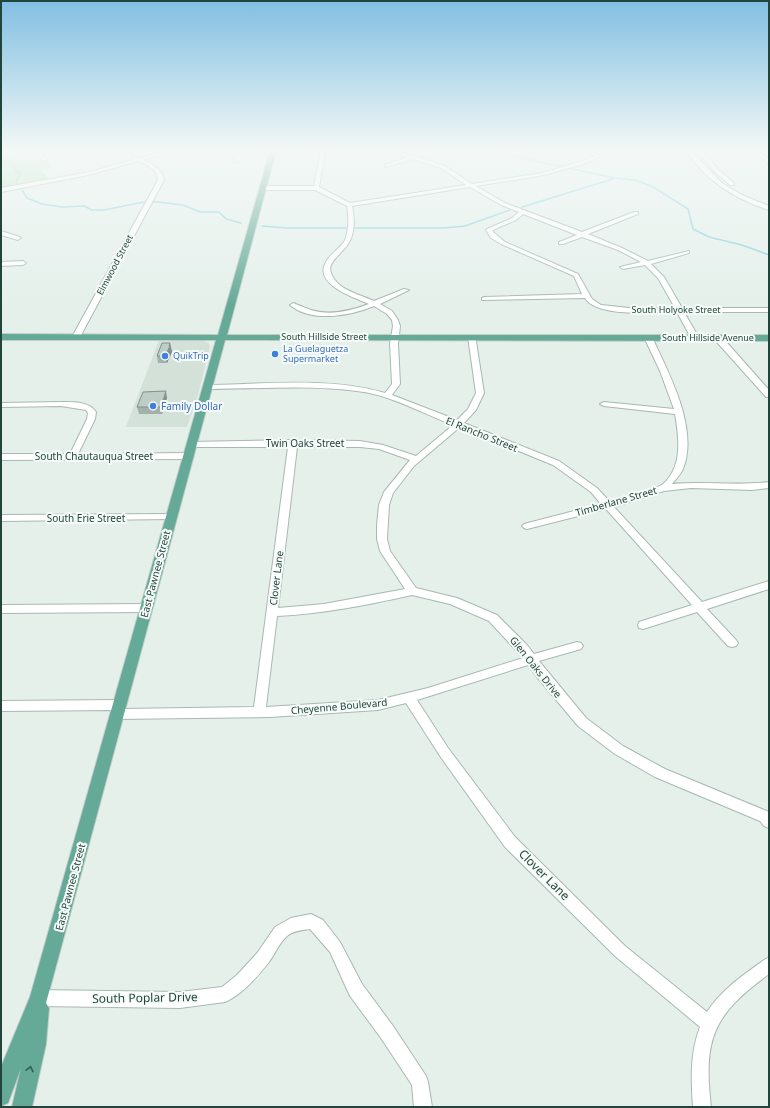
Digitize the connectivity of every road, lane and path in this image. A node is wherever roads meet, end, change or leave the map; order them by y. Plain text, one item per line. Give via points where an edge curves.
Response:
1 (148, 203) edge
2 (259, 203) edge
3 (345, 203) edge
4 (363, 203) edge
5 (503, 203) edge
6 (756, 203) edge
7 (349, 205) junction
8 (769, 208) edge
9 (522, 212) junction
10 (636, 213) dead end
11 (1, 233) edge
12 (581, 235) junction
13 (18, 238) dead end
14 (561, 243) dead end
15 (687, 252) dead end
16 (646, 262) junction
17 (23, 263) dead end
18 (1, 264) edge
19 (623, 267) dead end
20 (406, 290) dead end
21 (586, 296) junction
22 (484, 299) dead end
23 (373, 304) junction
24 (293, 306) dead end
25 (680, 310) junction
26 (769, 310) edge
27 (1, 337) edge
28 (76, 337) junction
29 (221, 337) junction
30 (396, 337) junction
31 (472, 337) junction
32 (648, 337) junction
33 (695, 338) junction
34 (718, 338) junction
35 (769, 338) edge
36 (208, 387) junction
37 (769, 395) edge
38 (387, 396) junction
39 (604, 404) dead end
40 (1, 405) edge
41 (679, 412) junction
42 (459, 424) junction
43 (293, 443) junction
44 (190, 450) junction
45 (73, 456) junction
46 (1, 457) edge
47 (416, 459) junction
48 (769, 485) edge
49 (661, 488) junction
50 (608, 505) junction
51 (171, 517) junction
52 (1, 518) edge
53 (527, 526) dead end
54 (769, 585) edge
55 (412, 592) junction
56 (699, 607) junction
57 (146, 608) junction
58 (1, 609) edge
59 (272, 612) junction
60 (643, 625) dead end
61 (732, 643) dead end
62 (577, 646) dead end
63 (531, 659) junction
64 (410, 698) junction
65 (1, 706) edge
66 (118, 710) junction
67 (259, 712) junction
68 (768, 819) edge
69 (769, 965) edge
70 (40, 998) junction
71 (709, 1024) junction
72 (1, 1096) edge
73 (22, 1107) edge
74 (423, 1107) edge
75 (702, 1107) edge

1 - 28 street, Elmwood Street
2 - 29 main road, East Pawnee Street
3 - 7 street
4 - 7 street
5 - 9 street
6 - 8 street
7 - 23 street via 349,237 330,261 326,268 327,274 334,284
9 - 12 street
9 - 21 street via 514,220 492,227 489,230 490,234 504,244 576,275
10 - 12 street
11 - 13 street
12 - 14 street
12 - 16 street via 620,249
15 - 16 street
16 - 19 street
16 - 25 street via 661,277
17 - 18 street
20 - 23 street
21 - 22 street
21 - 25 street, South Holyoke Street via 596,305 613,309
23 - 24 street via 354,312 334,316 308,313
23 - 30 street via 390,313 395,320
25 - 26 street, South Holyoke Street
25 - 33 street
27 - 28 main road, South Hillside Street
28 - 29 main road, South Hillside Street
29 - 30 main road, South Hillside Street
29 - 36 main road, East Pawnee Street
30 - 31 main road, South Hillside Street
30 - 38 street via 396,384
31 - 32 main road, South Hillside Street
31 - 42 street via 480,393 472,410
32 - 33 main road, South Hillside Avenue
32 - 41 street, Timberlane Street via 671,386
33 - 34 main road, South Hillside Avenue
34 - 35 main road, South Hillside Avenue
34 - 37 street
36 - 38 street, El Rancho Street via 327,386 366,390
36 - 44 main road, East Pawnee Street
38 - 42 street, El Rancho Street
39 - 41 street
40 - 45 street via 74,405 91,409 91,419
41 - 49 street, Timberlane Street via 684,449 673,479
42 - 47 street
42 - 50 street, El Rancho Street via 556,463 594,490
43 - 44 street, Twin Oaks Street
43 - 47 street, Twin Oaks Street via 370,445
43 - 59 street, Clover Lane
44 - 45 street, South Chautauqua Street
44 - 51 main road, East Pawnee Street
45 - 46 street, South Chautauqua Street
47 - 55 street via 389,492 384,505 382,524 385,551
48 - 49 street via 690,485
49 - 50 street, Timberlane Street
50 - 53 street, Timberlane Street
50 - 56 street, El Rancho Street
51 - 52 street, South Erie Street
51 - 57 main road, East Pawnee Street
54 - 56 street
55 - 59 street via 298,611
55 - 63 street, Glen Oaks Drive via 453,600 493,618
56 - 60 street
56 - 61 street, El Rancho Street
57 - 58 street
57 - 66 main road, East Pawnee Street
59 - 67 street, Clover Lane
62 - 63 street, Cheyenne Boulevard
63 - 64 street, Cheyenne Boulevard
63 - 68 street, Glen Oaks Drive via 582,722 619,750 660,773
64 - 67 street, Cheyenne Boulevard via 378,705
64 - 71 street, Clover Lane via 444,752 510,842 620,951
65 - 66 street, Cheyenne Boulevard
66 - 67 street, Cheyenne Boulevard
66 - 70 main road, East Pawnee Street
69 - 71 street via 730,994
70 - 72 main road, East Pawnee Street via 18,1047
73 -> 70 main road, East Pawnee Street via 36,1044
70 - 74 street, South Poplar Drive via 180,1000 225,994 263,957 280,932 291,925 311,921 318,925 335,947 356,990 420,1082
71 - 75 street via 703,1042 699,1081

